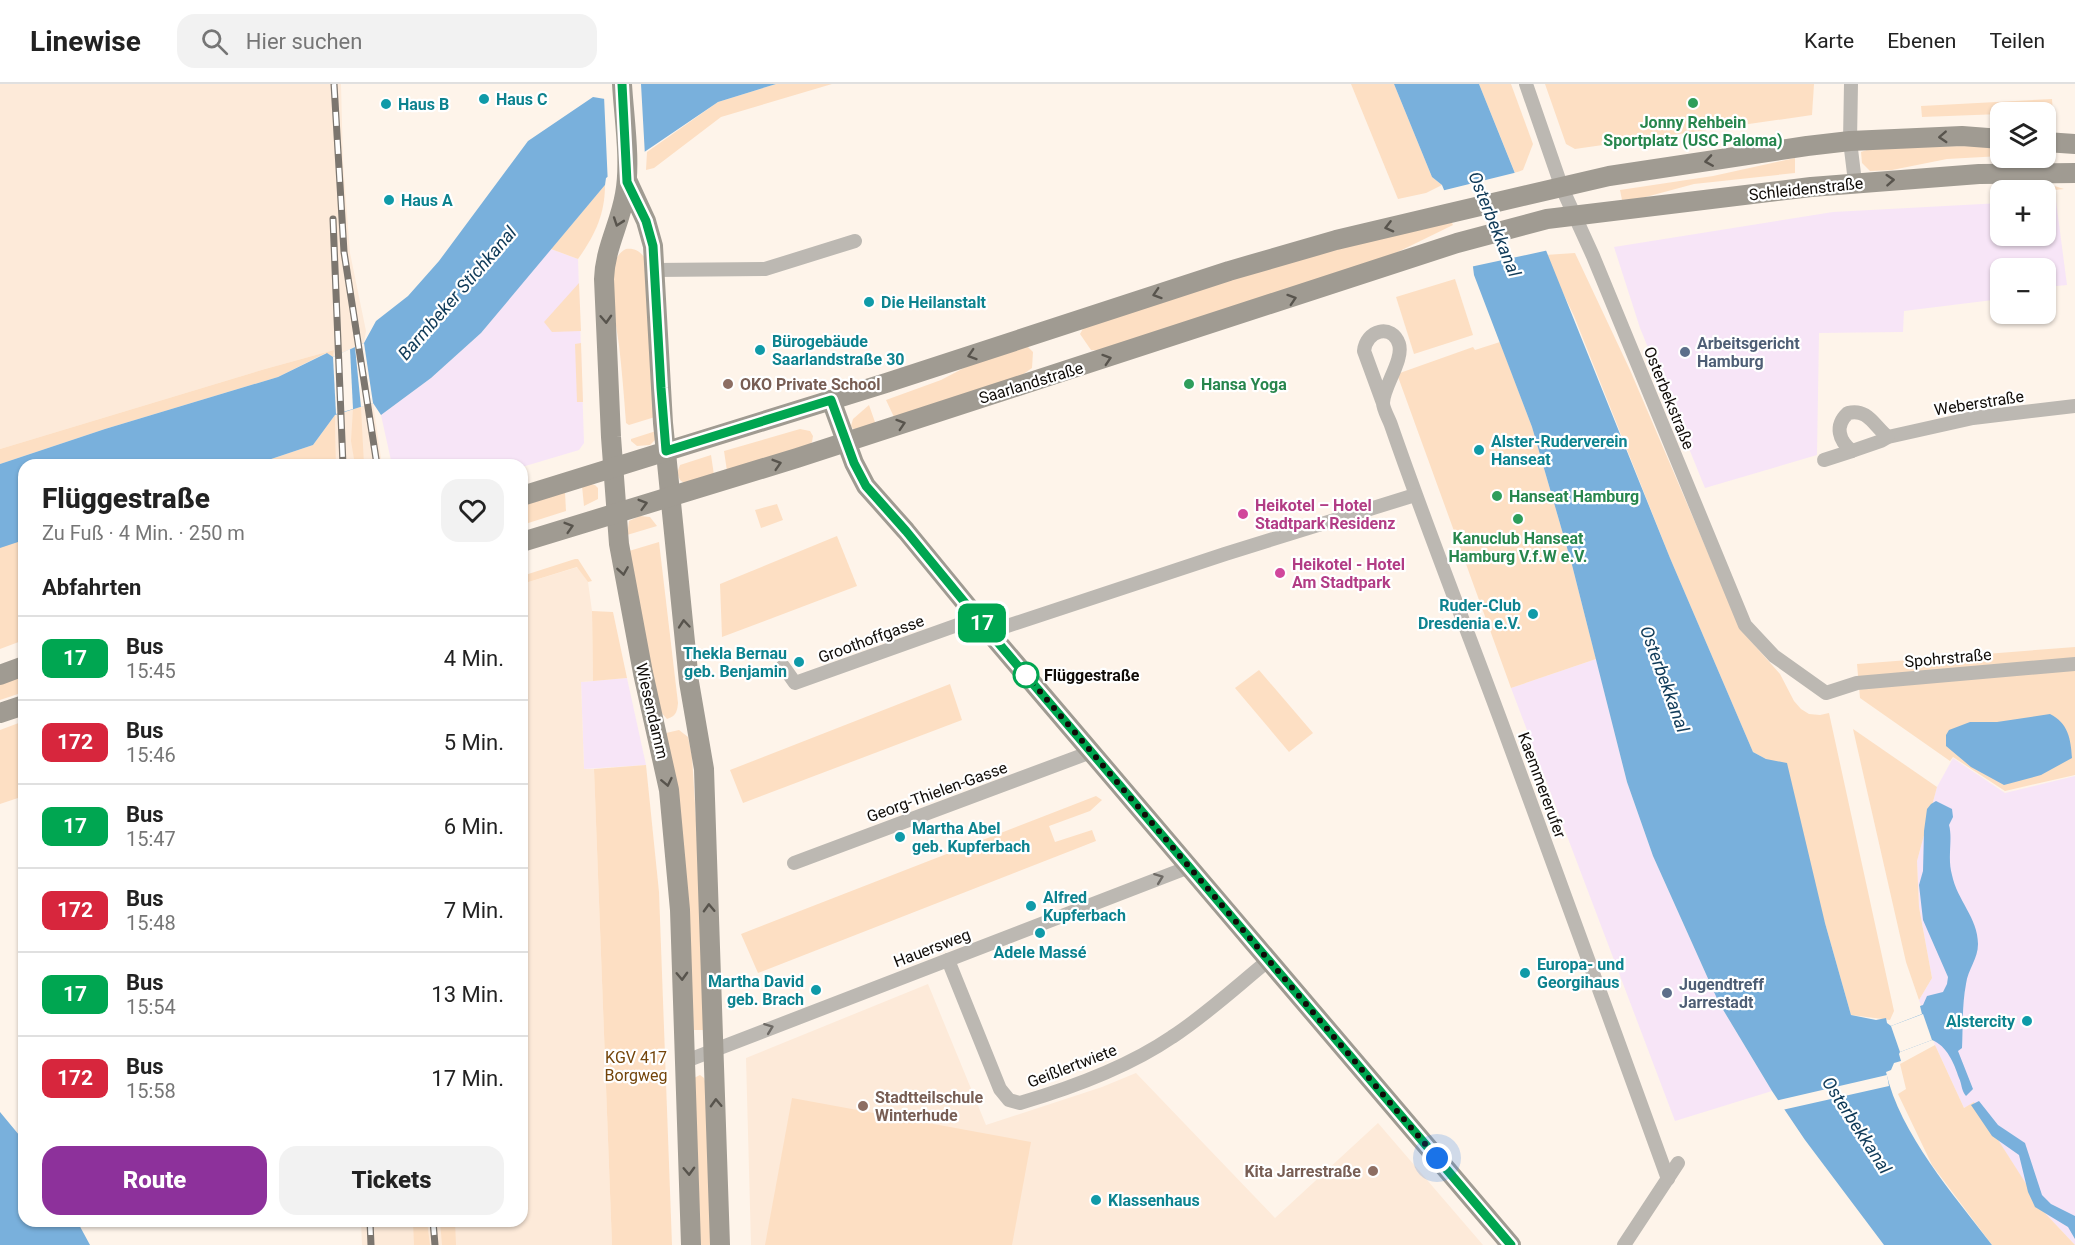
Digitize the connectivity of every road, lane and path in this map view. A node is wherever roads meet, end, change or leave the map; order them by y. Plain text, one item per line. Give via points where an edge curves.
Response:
1 (622, 84) edge
2 (1526, 84) edge
3 (1851, 84) edge
4 (1990, 138) edge
5 (1850, 141) junction
6 (2056, 143) edge
7 (2075, 144) edge
8 (2075, 173) edge
9 (627, 182) junction
10 (1855, 182) junction
11 (1562, 188) junction
12 (1575, 216) junction
13 (1538, 221) joint
14 (855, 241) dead end
15 (655, 270) junction
16 (831, 400) junction
17 (1383, 403) dead end
18 (2075, 406) edge
19 (1888, 436) junction
20 (845, 442) junction
21 (666, 451) junction
22 (1852, 451) junction
23 (1824, 460) dead end
24 (613, 467) junction
25 (528, 494) edge
26 (1415, 495) junction
27 (671, 496) junction
28 (616, 513) junction
29 (528, 540) edge
30 (983, 625) junction
31 (2075, 664) edge
32 (783, 666) dead end
33 (18, 668) edge
34 (0, 675) edge
35 (1826, 693) joint
36 (18, 707) edge
37 (0, 713) edge
38 (1092, 752) junction
39 (794, 863) dead end
40 (1189, 867) junction
41 (948, 960) junction
42 (1269, 960) junction
43 (714, 1049) junction
44 (686, 1061) junction
45 (1678, 1163) dead end
46 (1668, 1179) junction
47 (691, 1245) edge
48 (720, 1245) edge
49 (1511, 1245) edge
50 (1624, 1245) edge

1 - 9 street, Wiesendamm
2 - 11 street, Osterbekstraße
3 - 5 street
4 -> 5 street
5 - 10 street
5 -> 11 street via 1609,176
6 - 7 street
10 -> 8 street, Schleidenstraße
9 - 15 street, Wiesendamm via 651,236
9 -> 24 street, Wiesendamm via 605,261 604,279
10 - 12 street, Schleidenstraße
11 - 12 street, Osterbekstraße
11 -> 16 street via 1336,240 1229,271
12 - 13 street, Schleidenstraße
12 - 35 street, Osterbekstraße via 1745,626 1774,657
20 -> 13 street, Saarlandstraße via 1457,243
14 - 15 street via 765,269
15 - 21 street, Wiesendamm
16 - 20 street
16 - 21 street
17 - 26 street, Kaemmererufer
18 - 19 street, Weberstraße via 1973,418
19 - 22 street, Weberstraße
19 - 22 street via 1863,413 1848,413 1842,418 1840,437
27 -> 20 street, Saarlandstraße
20 - 30 street via 866,486
21 - 24 street
21 - 27 street, Wiesendamm
22 - 23 street, Weberstraße
24 - 25 street
24 - 28 street, Wiesendamm
26 - 30 street
26 - 46 street, Kaemmererufer
28 -> 27 street, Saarlandstraße
43 -> 27 street, Wiesendamm via 704,770 689,682
29 -> 28 street, Saarlandstraße
28 -> 44 street, Wiesendamm via 628,601 669,790 680,910
30 - 32 street, Groothoffgasse via 795,683
30 - 38 street
31 - 35 street, Spohrstraße via 1857,683
33 - 34 street
36 - 37 street
38 - 39 street, Georg-Thielen-Gasse
38 - 40 street
41 -> 40 street, Hauersweg
40 - 42 street
41 - 42 street, Geißlertwiete via 1000,1089 1009,1100 1020,1103 1096,1076 1148,1052 1194,1022
43 -> 41 street, Hauersweg
42 - 49 street
43 - 44 street, Hauersweg
48 -> 43 street, Wiesendamm
44 -> 47 street, Wiesendamm
45 - 46 street
46 - 50 street

